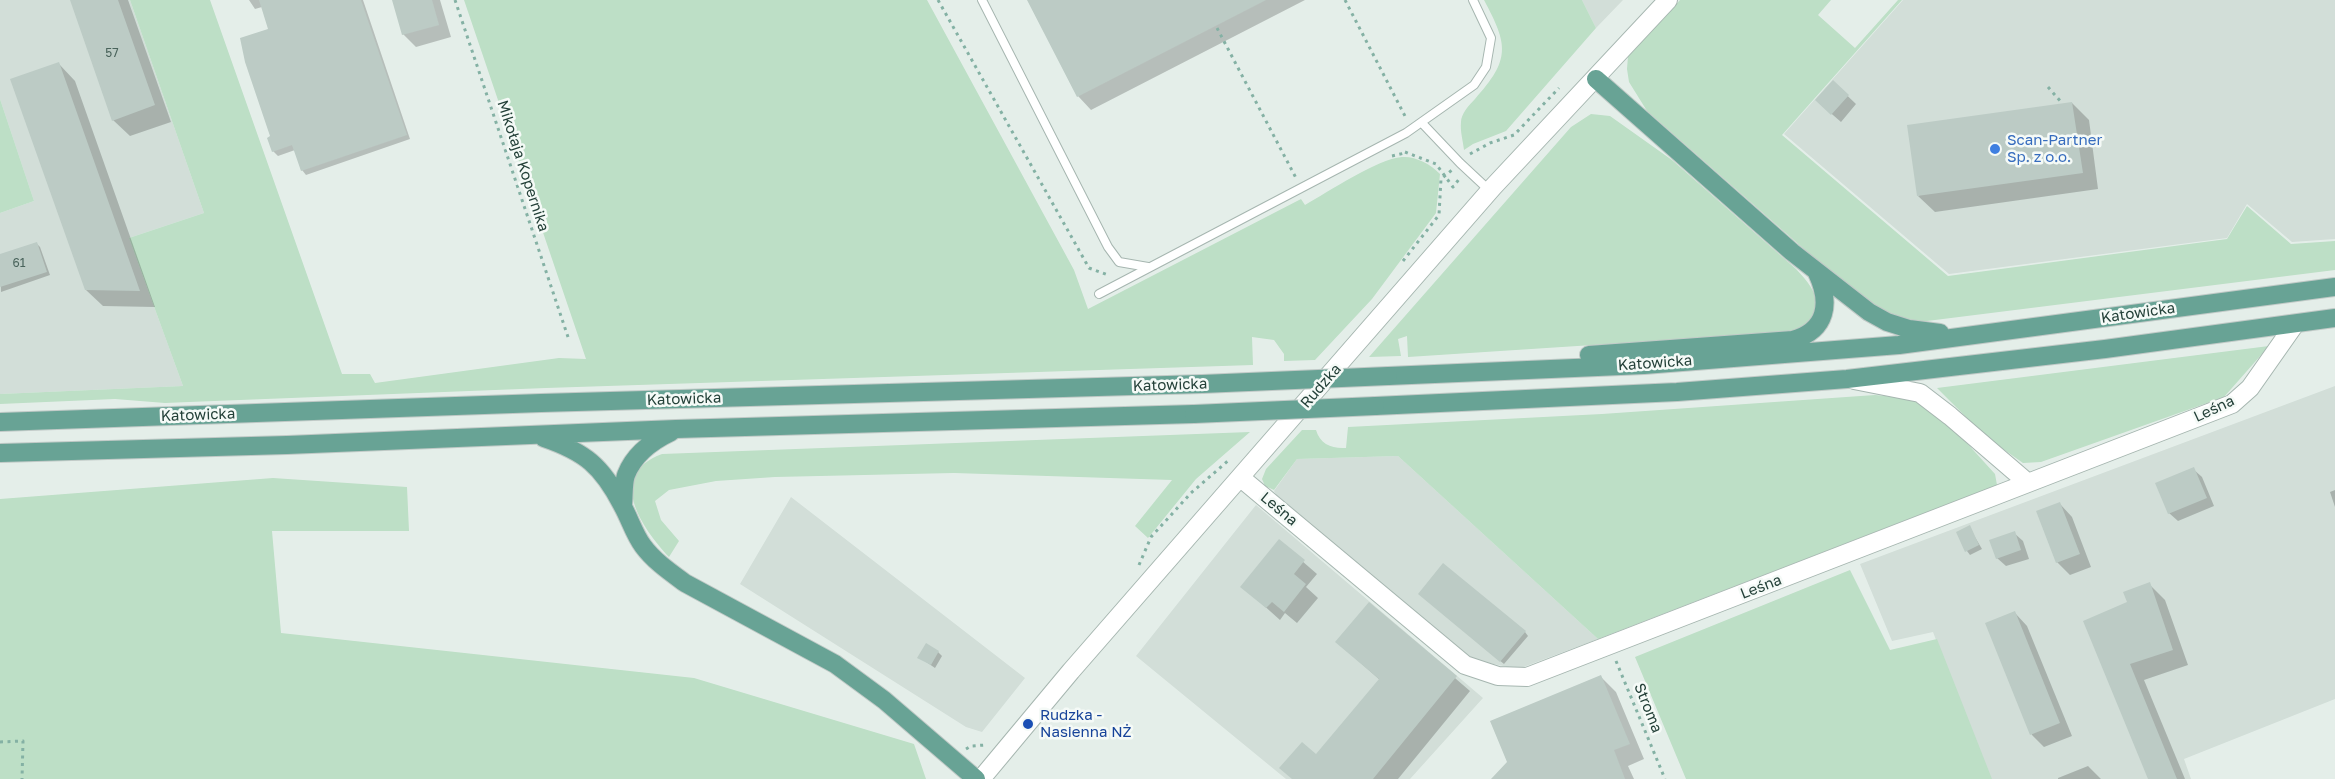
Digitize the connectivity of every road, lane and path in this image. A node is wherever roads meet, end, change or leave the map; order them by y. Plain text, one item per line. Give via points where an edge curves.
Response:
1 (455, 0) edge
2 (938, 0) edge
3 (982, 0) edge
4 (1345, 0) edge
5 (1473, 0) edge
6 (1668, 0) edge
7 (1217, 28) dead end
8 (1596, 79) junction
9 (2048, 87) dead end
10 (2062, 103) dead end
11 (1422, 123) junction
12 (1406, 133) junction
13 (1405, 153) junction
14 (1387, 157) dead end
15 (1467, 170) junction
16 (1301, 188) junction
17 (1490, 191) junction
18 (1148, 267) junction
19 (1817, 273) junction
20 (1124, 280) junction
21 (2335, 287) edge
22 (1099, 294) dead end
23 (2335, 318) edge
24 (2295, 324) junction
25 (1972, 336) junction
26 (569, 340) dead end
27 (1461, 373) junction
28 (1846, 379) junction
29 (0, 422) edge
30 (676, 429) junction
31 (533, 435) junction
32 (0, 453) edge
33 (1241, 478) junction
34 (2028, 483) junction
35 (622, 505) junction
36 (1610, 645) junction
37 (0, 742) edge
38 (22, 779) edge
39 (976, 779) edge
40 (981, 779) edge
41 (1665, 779) edge

1 - 26 path, Mikołaja Kopernika
2 - 20 path via 1089,268
3 - 18 lane via 1108,247 1119,262
4 - 12 path via 1407,120
5 - 11 lane via 1491,38 1486,67 1474,85
6 - 8 street, Rudzka
7 - 16 path
8 - 17 street, Rudzka
8 - 19 main road
9 - 10 path
11 - 12 lane
11 - 15 lane
12 - 13 path
12 - 16 lane
13 - 14 path
13 - 15 path via 1436,164 1453,187
15 - 17 lane
16 - 18 lane
17 - 33 street, Rudzka
18 - 20 lane
19 - 25 main road via 1887,322 1909,329
19 - 27 main road via 1825,291 1824,313 1811,332 1792,340 1566,357
20 - 22 lane
21 - 25 main road, Katowicka
23 - 24 main road, Katowicka
24 - 28 main road, Katowicka
24 - 34 street, Leśna via 2250,388 2232,404
25 - 27 main road, Katowicka via 1656,364
27 - 29 main road, Katowicka, bridge
28 - 30 main road, Katowicka, bridge via 1677,392 1194,414
28 - 34 street via 1920,393
30 - 31 main road, Katowicka
30 - 35 main road via 653,440 638,456 626,476
31 - 32 main road, Katowicka
31 - 35 main road via 588,458
33 - 36 street, Leśna via 1465,665 1498,676 1527,677
33 - 40 street, Rudzka
34 - 36 street, Leśna
35 - 39 main road via 644,547 663,567 685,583 835,664 884,700
36 - 41 path, Stroma
37 - 38 path via 23,741

